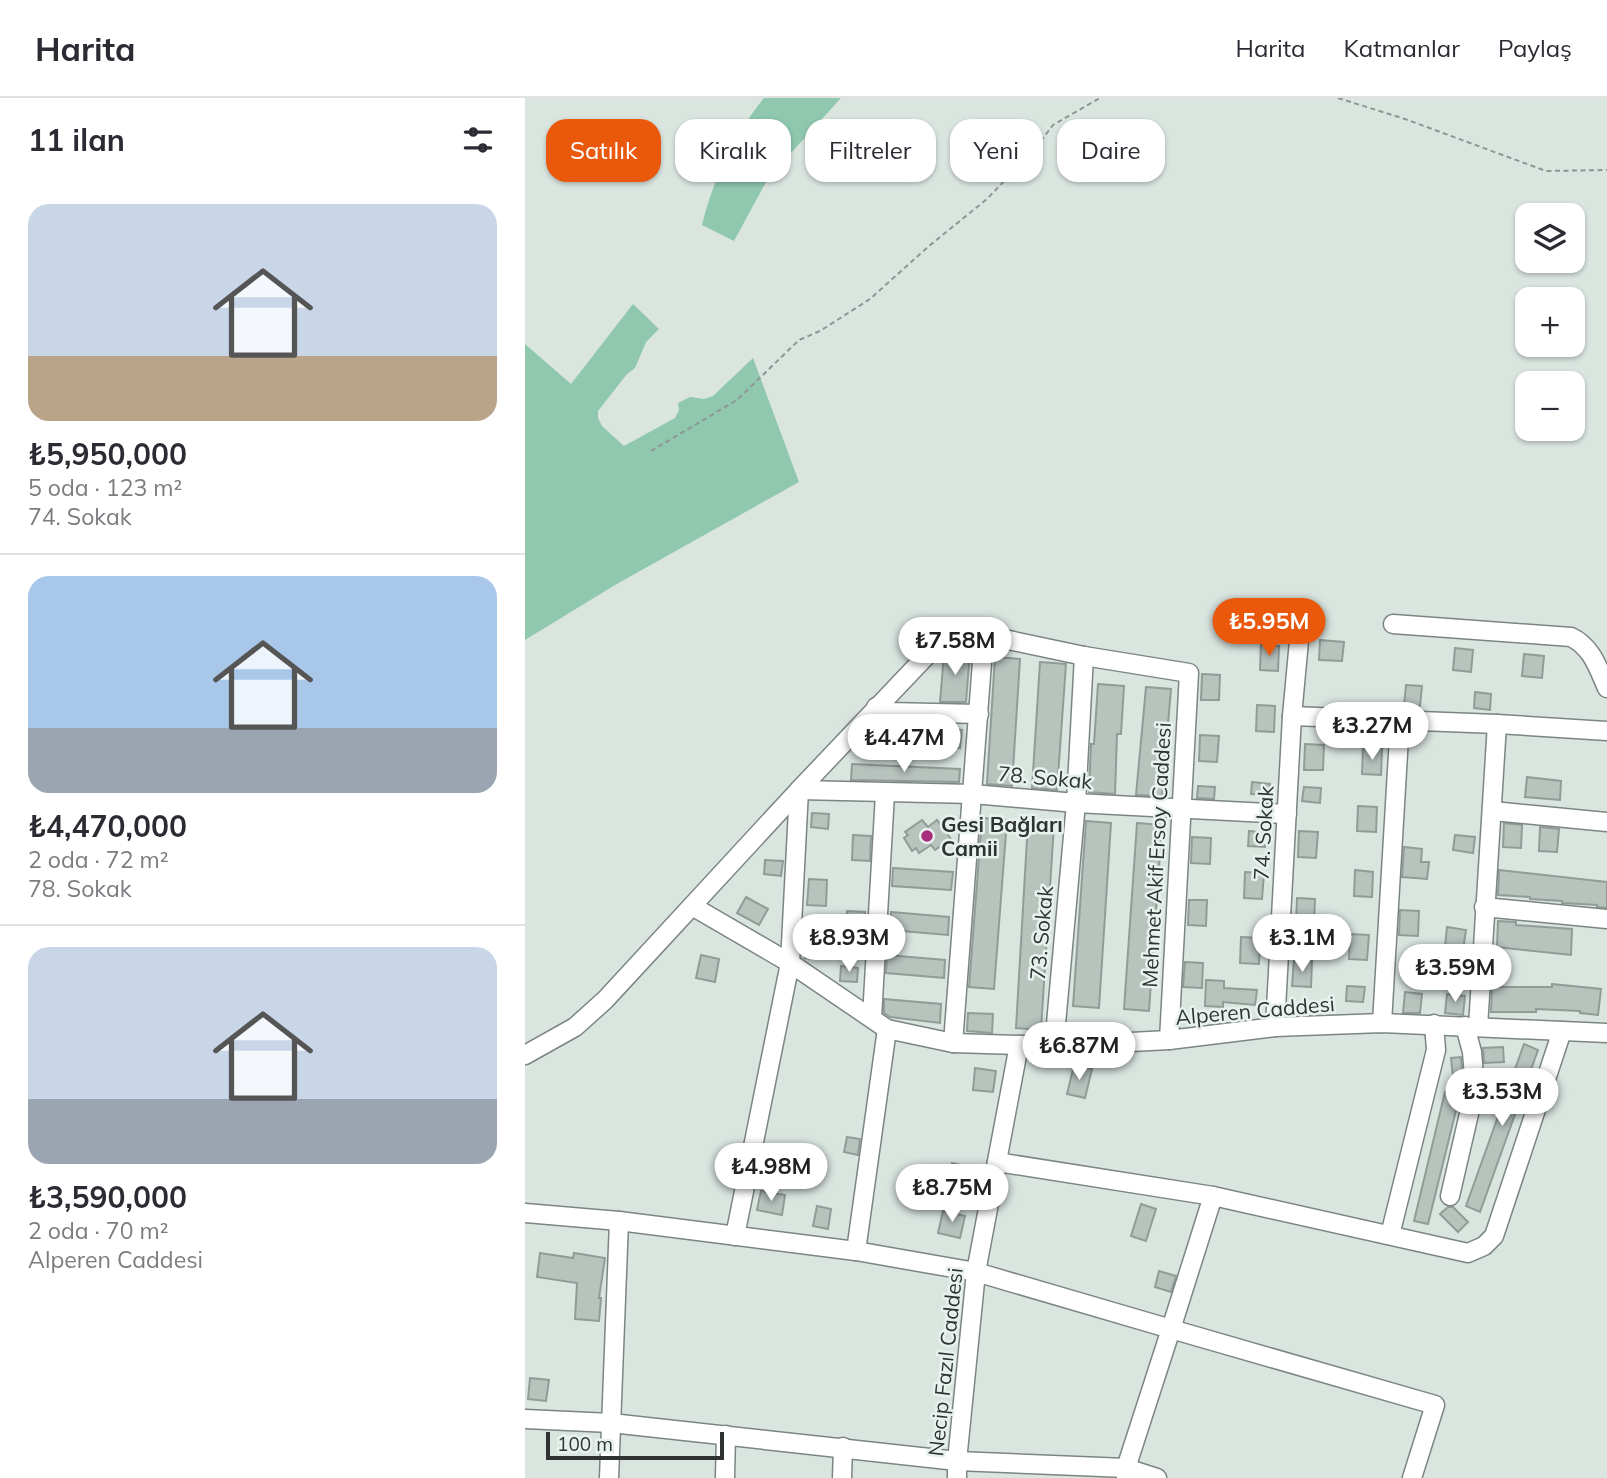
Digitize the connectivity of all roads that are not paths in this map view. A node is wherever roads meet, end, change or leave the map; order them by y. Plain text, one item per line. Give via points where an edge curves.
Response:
1 (1393, 624) dead end
2 (984, 636) junction
3 (1300, 641) dead end
4 (1084, 656) junction
5 (1607, 688) edge
6 (876, 708) junction
7 (979, 714) junction
8 (1292, 716) junction
9 (1400, 720) junction
10 (1497, 724) junction
11 (1607, 731) edge
12 (799, 790) junction
13 (885, 794) junction
14 (973, 794) junction
15 (1076, 803) junction
16 (1182, 808) junction
17 (1493, 811) junction
18 (1287, 814) junction
19 (1607, 822) edge
20 (692, 906) junction
21 (1484, 908) junction
22 (1607, 919) edge
23 (790, 963) junction
24 (872, 1017) junction
25 (1382, 1023) junction
26 (1434, 1024) junction
27 (1471, 1026) junction
28 (1275, 1027) junction
29 (887, 1030) junction
30 (1562, 1031) junction
31 (1607, 1032) edge
32 (1169, 1040) junction
33 (953, 1043) junction
34 (1019, 1045) junction
35 (1054, 1046) junction
36 (525, 1055) edge
37 (997, 1162) junction
38 (1213, 1196) junction
39 (1450, 1196) dead end
40 (525, 1213) edge
41 (619, 1221) junction
42 (1389, 1235) junction
43 (735, 1236) junction
44 (856, 1251) junction
45 (976, 1272) junction
46 (1171, 1329) junction
47 (525, 1419) edge
48 (611, 1423) junction
49 (726, 1435) junction
50 (843, 1447) junction
51 (957, 1469) edge
52 (1126, 1473) edge
53 (609, 1478) edge
54 (725, 1478) edge
55 (842, 1478) edge
56 (1157, 1478) edge
57 (1412, 1478) edge

1 - 5 street via 1571,637 1590,652
2 - 4 street
2 - 6 street via 957,630 943,636
2 - 7 street
3 - 8 street, 74. Sokak
4 - 15 street, 73. Sokak
4 - 16 street, Mehmet Akif Ersoy Caddesi via 1189,673
6 - 7 street
6 - 12 street
7 - 14 street
8 - 9 street
8 - 18 street, 74. Sokak
9 - 10 street
9 - 25 street
10 - 11 street
10 - 17 street
12 - 13 street, 78. Sokak
12 - 20 street
12 - 23 street
13 - 14 street, 78. Sokak
13 - 24 street
14 - 15 street, 78. Sokak
14 - 33 street
15 - 16 street, 78. Sokak
15 - 35 street, 73. Sokak
16 - 18 street, 78. Sokak
16 - 32 street, Mehmet Akif Ersoy Caddesi
17 - 19 street
17 - 21 street
18 - 28 street, 74. Sokak
20 - 23 street, Alperen Caddesi
20 - 36 street via 575,1027
21 - 22 street
21 - 27 street
23 - 24 street, Alperen Caddesi
23 - 43 street
24 - 29 street, Alperen Caddesi
25 - 26 street, Alperen Caddesi
25 - 28 street, Alperen Caddesi
26 - 27 street, Alperen Caddesi
26 - 42 street via 1436,1049
27 - 30 street, Alperen Caddesi
27 - 39 street via 1475,1088
28 - 32 street, Alperen Caddesi
29 - 33 street, Alperen Caddesi
29 - 44 street
30 - 31 street, Alperen Caddesi
30 - 42 street via 1494,1236 1468,1253
32 - 35 street, Alperen Caddesi
33 - 34 street, Alperen Caddesi
34 - 35 street, Alperen Caddesi
34 - 37 street, Necip Fazıl Caddesi
37 - 38 street
37 - 45 street, Necip Fazıl Caddesi
38 - 42 street
38 - 46 street
40 - 41 street
41 - 43 street
41 - 48 street
43 - 44 street
44 - 45 street
45 - 46 street
45 - 51 street, Necip Fazıl Caddesi
46 - 52 street
46 - 57 street via 1435,1405
47 - 48 street
48 - 49 street
48 - 53 street
49 - 50 street
49 - 54 street
50 - 51 street
50 - 55 street
51 - 52 street
52 - 56 street

